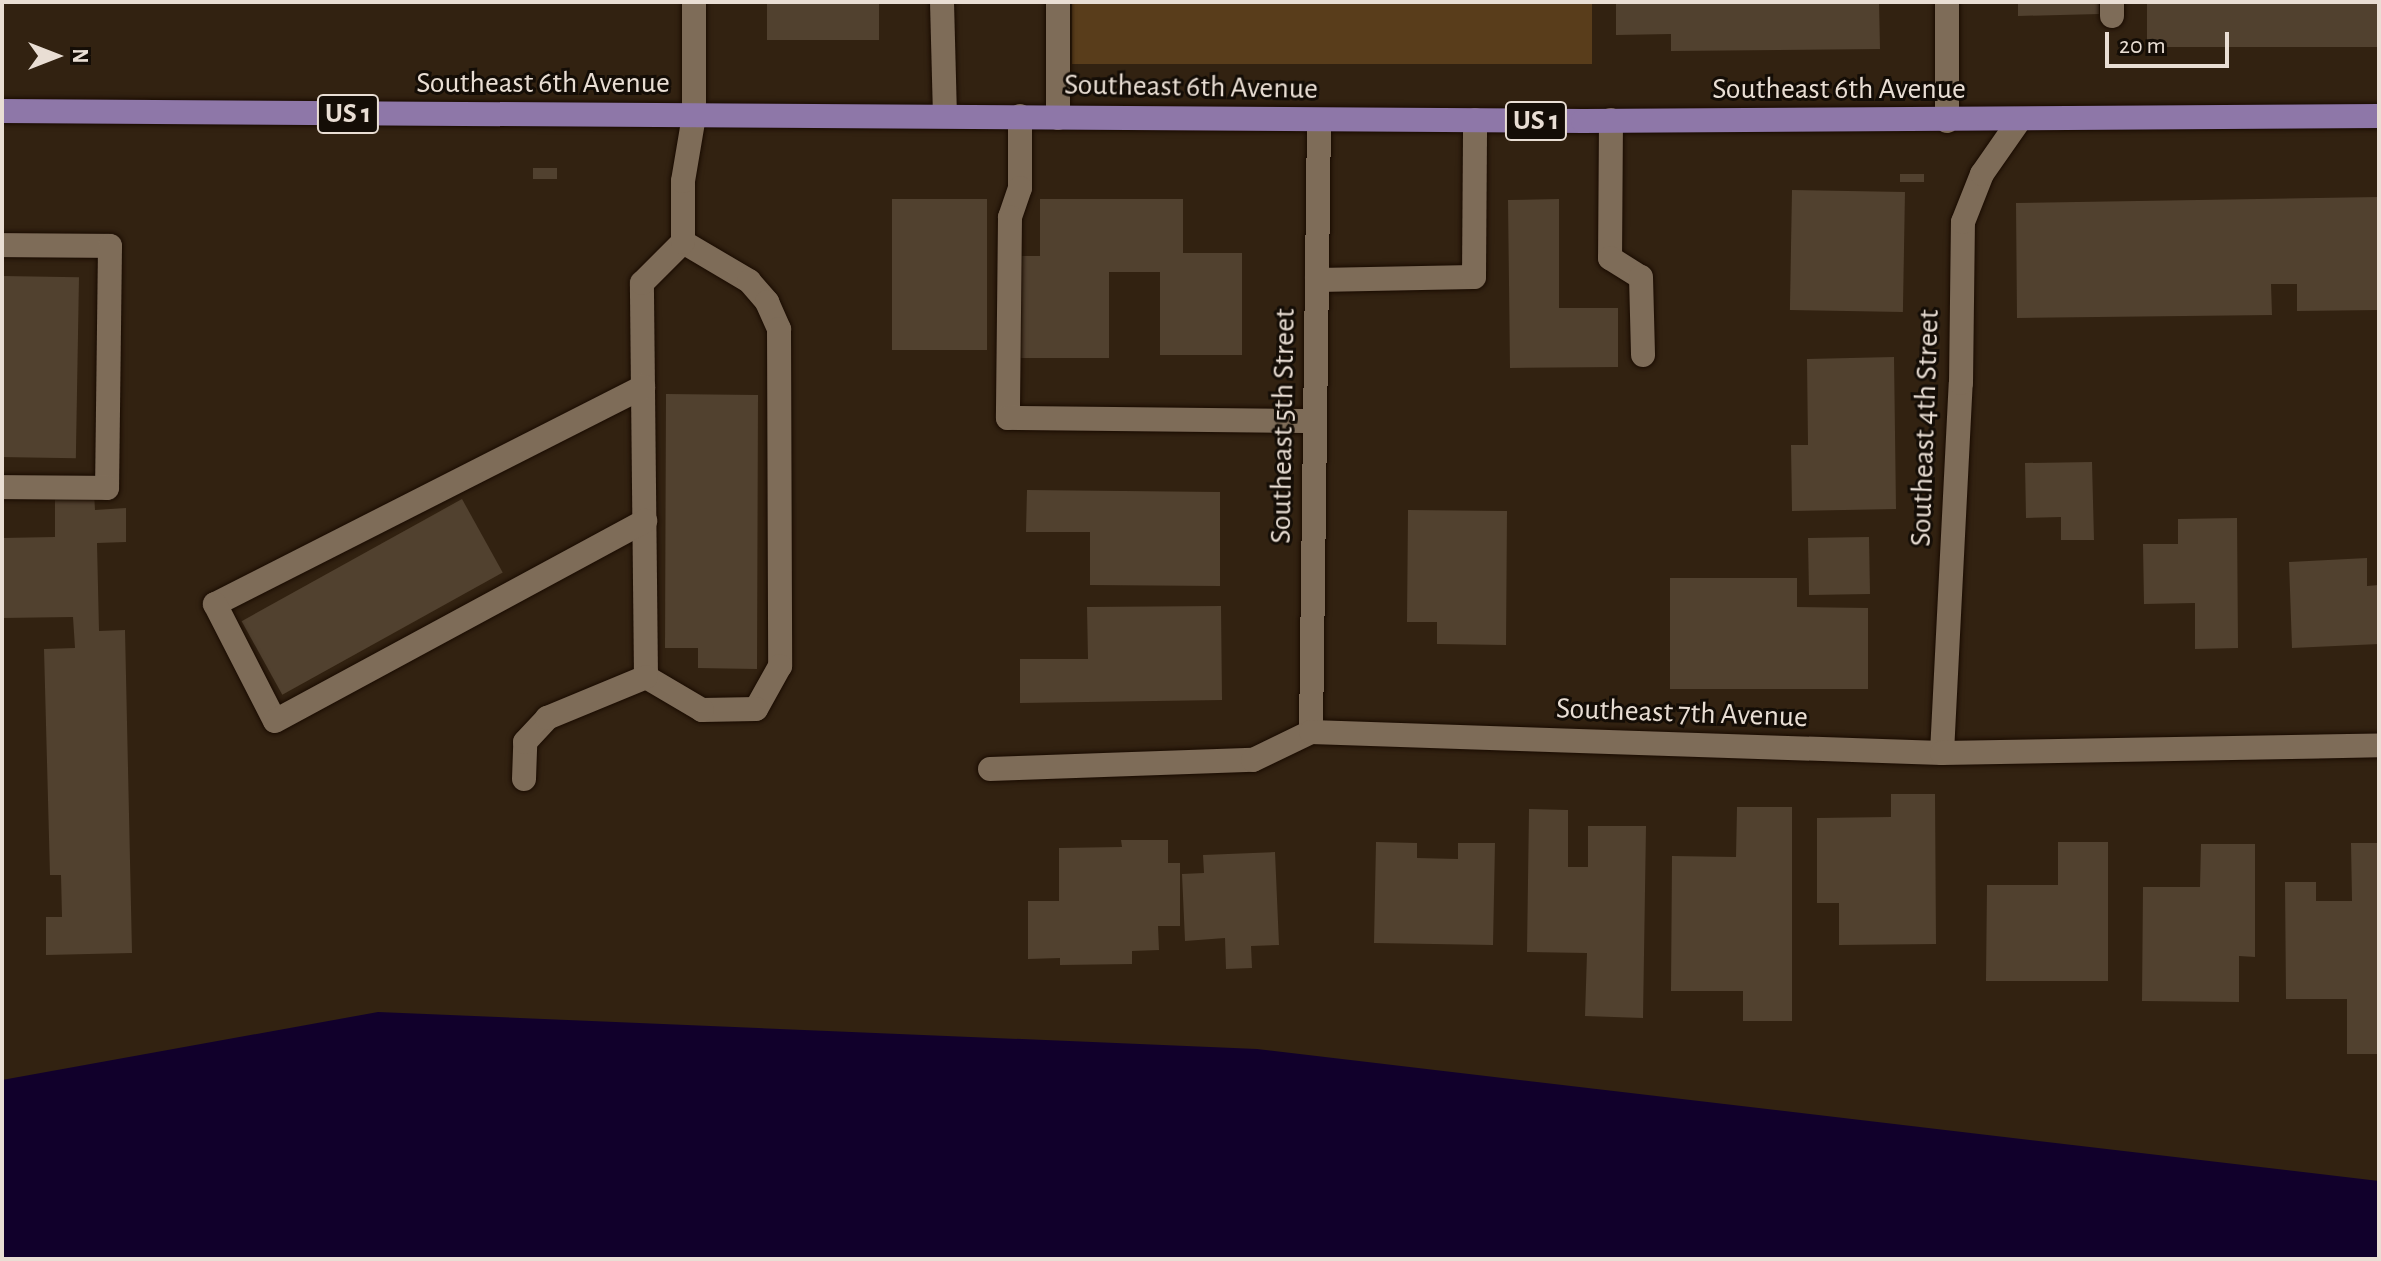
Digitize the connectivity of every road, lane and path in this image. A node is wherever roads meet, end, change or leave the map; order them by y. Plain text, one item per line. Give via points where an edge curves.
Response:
1 (694, 2) edge
2 (942, 2) edge
3 (1058, 2) edge
4 (1947, 2) edge
5 (2, 111) edge
6 (694, 116) junction
7 (945, 116) junction
8 (1020, 116) junction
9 (2379, 116) edge
10 (1058, 118) junction
11 (1319, 120) junction
12 (1475, 120) junction
13 (1611, 120) junction
14 (1947, 121) junction
15 (2019, 121) junction
16 (683, 242) junction
17 (2, 245) edge
18 (1317, 280) junction
19 (1643, 355) dead end
20 (643, 387) junction
21 (1315, 421) junction
22 (2, 487) edge
23 (645, 521) junction
24 (646, 677) junction
25 (1311, 732) junction
26 (2379, 745) edge
27 (1942, 753) junction
28 (990, 769) dead end
29 (524, 779) dead end

1 - 6 street
2 - 7 street
3 - 10 street
4 - 14 street
5 - 6 main road, Southeast 6th Avenue / US 1
6 - 7 main road, Southeast 6th Avenue / US 1
6 - 16 street via 683,181
7 - 8 main road, Southeast 6th Avenue / US 1
8 - 10 main road, Southeast 6th Avenue / US 1
8 - 21 street via 1020,188 1010,217 1008,418
9 - 15 main road, Southeast 6th Avenue / US 1
10 - 11 main road, Southeast 6th Avenue / US 1
11 - 12 main road, Southeast 6th Avenue / US 1
11 - 18 street, Southeast 5th Street
12 - 13 main road, Southeast 6th Avenue / US 1
12 - 18 street via 1474,277
13 - 14 main road, Southeast 6th Avenue / US 1
13 - 19 street via 1610,258 1641,277
14 - 15 main road, Southeast 6th Avenue / US 1
15 - 27 street, Southeast 4th Street via 1982,174 1963,222 1961,383
16 - 20 street via 642,283
16 - 24 street via 749,281 767,302 779,329 780,666 756,709 702,710
17 - 22 street via 110,246 107,488
18 - 21 street, Southeast 5th Street
20 - 23 street
20 - 23 street via 215,604 275,721
21 - 25 street, Southeast 5th Street
23 - 24 street
24 - 29 street via 547,718 525,742
25 - 27 street, Southeast 7th Avenue
25 - 28 street, Southeast 7th Avenue via 1253,760
26 - 27 street, Southeast 7th Avenue

